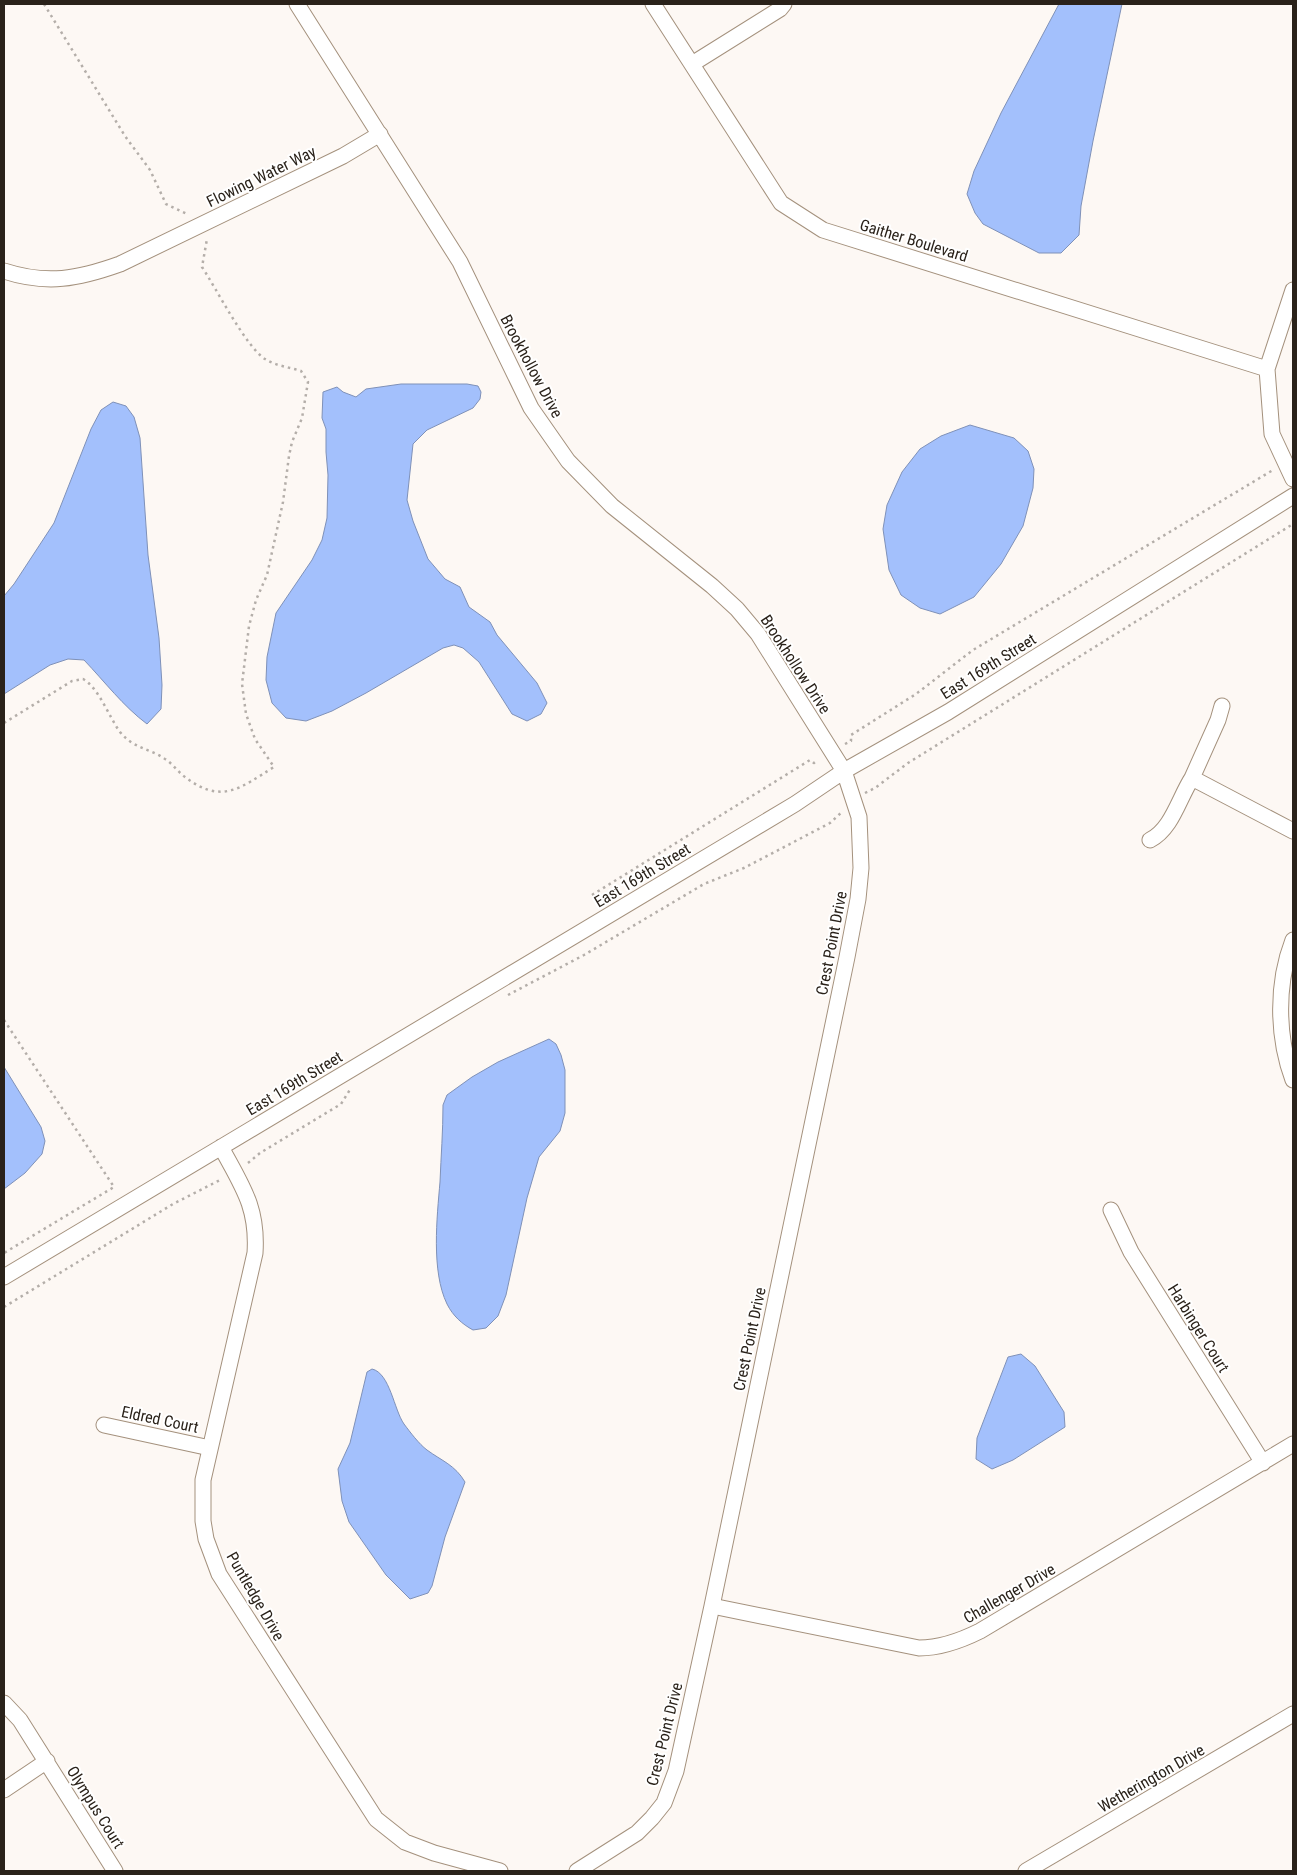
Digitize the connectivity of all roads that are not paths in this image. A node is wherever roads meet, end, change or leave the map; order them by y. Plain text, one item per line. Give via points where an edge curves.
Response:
1 (297, 4) edge
2 (653, 4) edge
3 (784, 4) edge
4 (692, 64) junction
5 (380, 134) junction
6 (4, 271) edge
7 (1293, 290) edge
8 (1268, 369) junction
9 (1293, 479) edge
10 (1293, 496) edge
11 (1222, 706) dead end
12 (844, 771) junction
13 (1192, 778) junction
14 (1293, 831) edge
15 (1150, 840) dead end
16 (1293, 940) edge
17 (1293, 1080) edge
18 (221, 1147) junction
19 (1111, 1210) dead end
20 (4, 1277) edge
21 (104, 1425) dead end
22 (1293, 1444) edge
23 (210, 1448) junction
24 (1263, 1462) junction
25 (712, 1606) junction
26 (4, 1702) edge
27 (1293, 1714) edge
28 (46, 1761) junction
29 (4, 1790) edge
30 (115, 1871) edge
31 (500, 1871) edge
32 (577, 1871) edge
33 (1026, 1871) edge

1 - 5 street, Brookhollow Drive
2 - 4 street, Gaither Boulevard
3 - 4 street
4 - 8 street, Gaither Boulevard via 781,203 823,230
5 - 6 street, Flowing Water Way via 343,156 120,264 59,280 35,279
5 - 12 street, Brookhollow Drive via 470,280 531,408 568,461 612,506 737,609 758,634
7 - 8 street
8 - 9 street via 1272,434
10 - 12 street, East 169th Street via 948,712
11 - 13 street
12 - 18 street, East 169th Street via 795,804
12 - 25 street, Crest Point Drive via 859,817 861,868 858,898
13 - 14 street
13 - 15 street via 1160,836
16 - 17 street via 1282,981 1281,1012 1285,1050
18 - 20 street, East 169th Street
18 - 23 street, Puntledge Drive via 248,1198 254,1220 254,1253
19 - 24 street, Harbinger Court via 1131,1252
21 - 23 street, Eldred Court
22 - 24 street, Challenger Drive
23 - 31 street, Puntledge Drive via 203,1480 203,1520 206,1539 219,1574 369,1810 386,1829 405,1842
24 - 25 street, Challenger Drive via 980,1631 934,1648 919,1648
25 - 32 street, Crest Point Drive via 676,1771 664,1803 637,1833
26 - 28 street, Olympus Court via 20,1720
27 - 33 street, Wetherington Drive
28 - 29 street
28 - 30 street, Olympus Court

